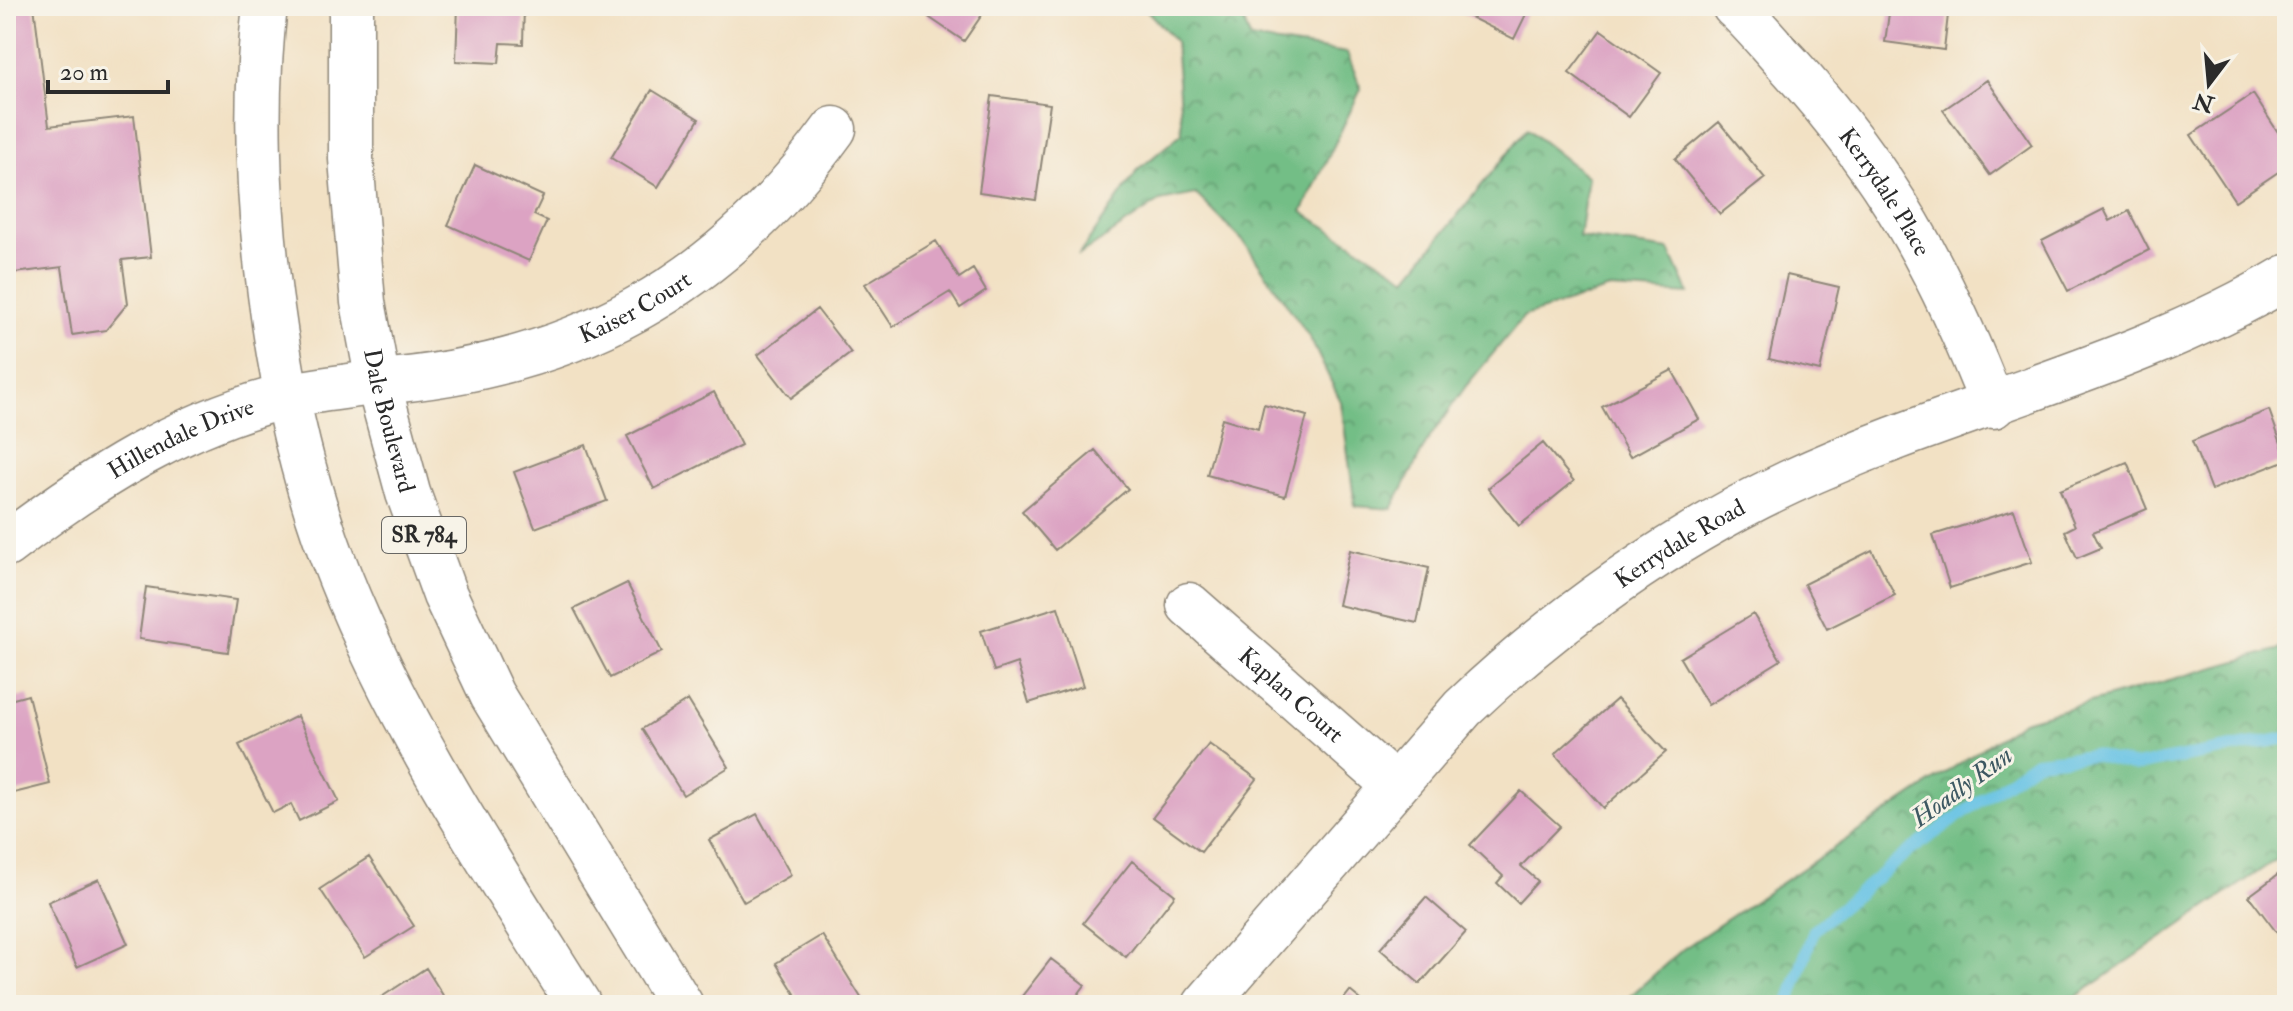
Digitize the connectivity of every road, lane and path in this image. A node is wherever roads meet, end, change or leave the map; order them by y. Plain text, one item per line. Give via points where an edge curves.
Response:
1 (265, 6) edge
2 (351, 6) edge
3 (1740, 8) edge
4 (834, 129) dead end
5 (2287, 277) edge
6 (378, 382) junction
7 (288, 396) junction
8 (1993, 406) junction
9 (6, 545) edge
10 (1189, 605) dead end
11 (1394, 785) junction
12 (579, 1005) edge
13 (681, 1005) edge
14 (1205, 1005) edge

1 - 7 street via 258,142 266,245
2 - 6 street, Dale Boulevard / SR 784 via 351,159 363,302
3 - 8 street, Kerrydale Place via 1828,109 1925,249 1959,317
4 - 6 street, Kaiser Court via 757,222 701,269 640,309 586,335 511,360
5 - 8 street, Kerrydale Road via 2165,340
6 - 7 street, Hillendale Drive
6 - 13 street, Dale Boulevard / SR 784 via 408,493 445,595 492,695
7 - 9 street, Hillendale Drive via 161,442 93,480
7 - 12 street via 309,485 340,577 384,674 490,864
8 - 11 street, Kerrydale Road via 1792,481 1711,523 1614,586 1506,667
10 - 11 street, Kaplan Court
11 - 14 street, Kerrydale Road

